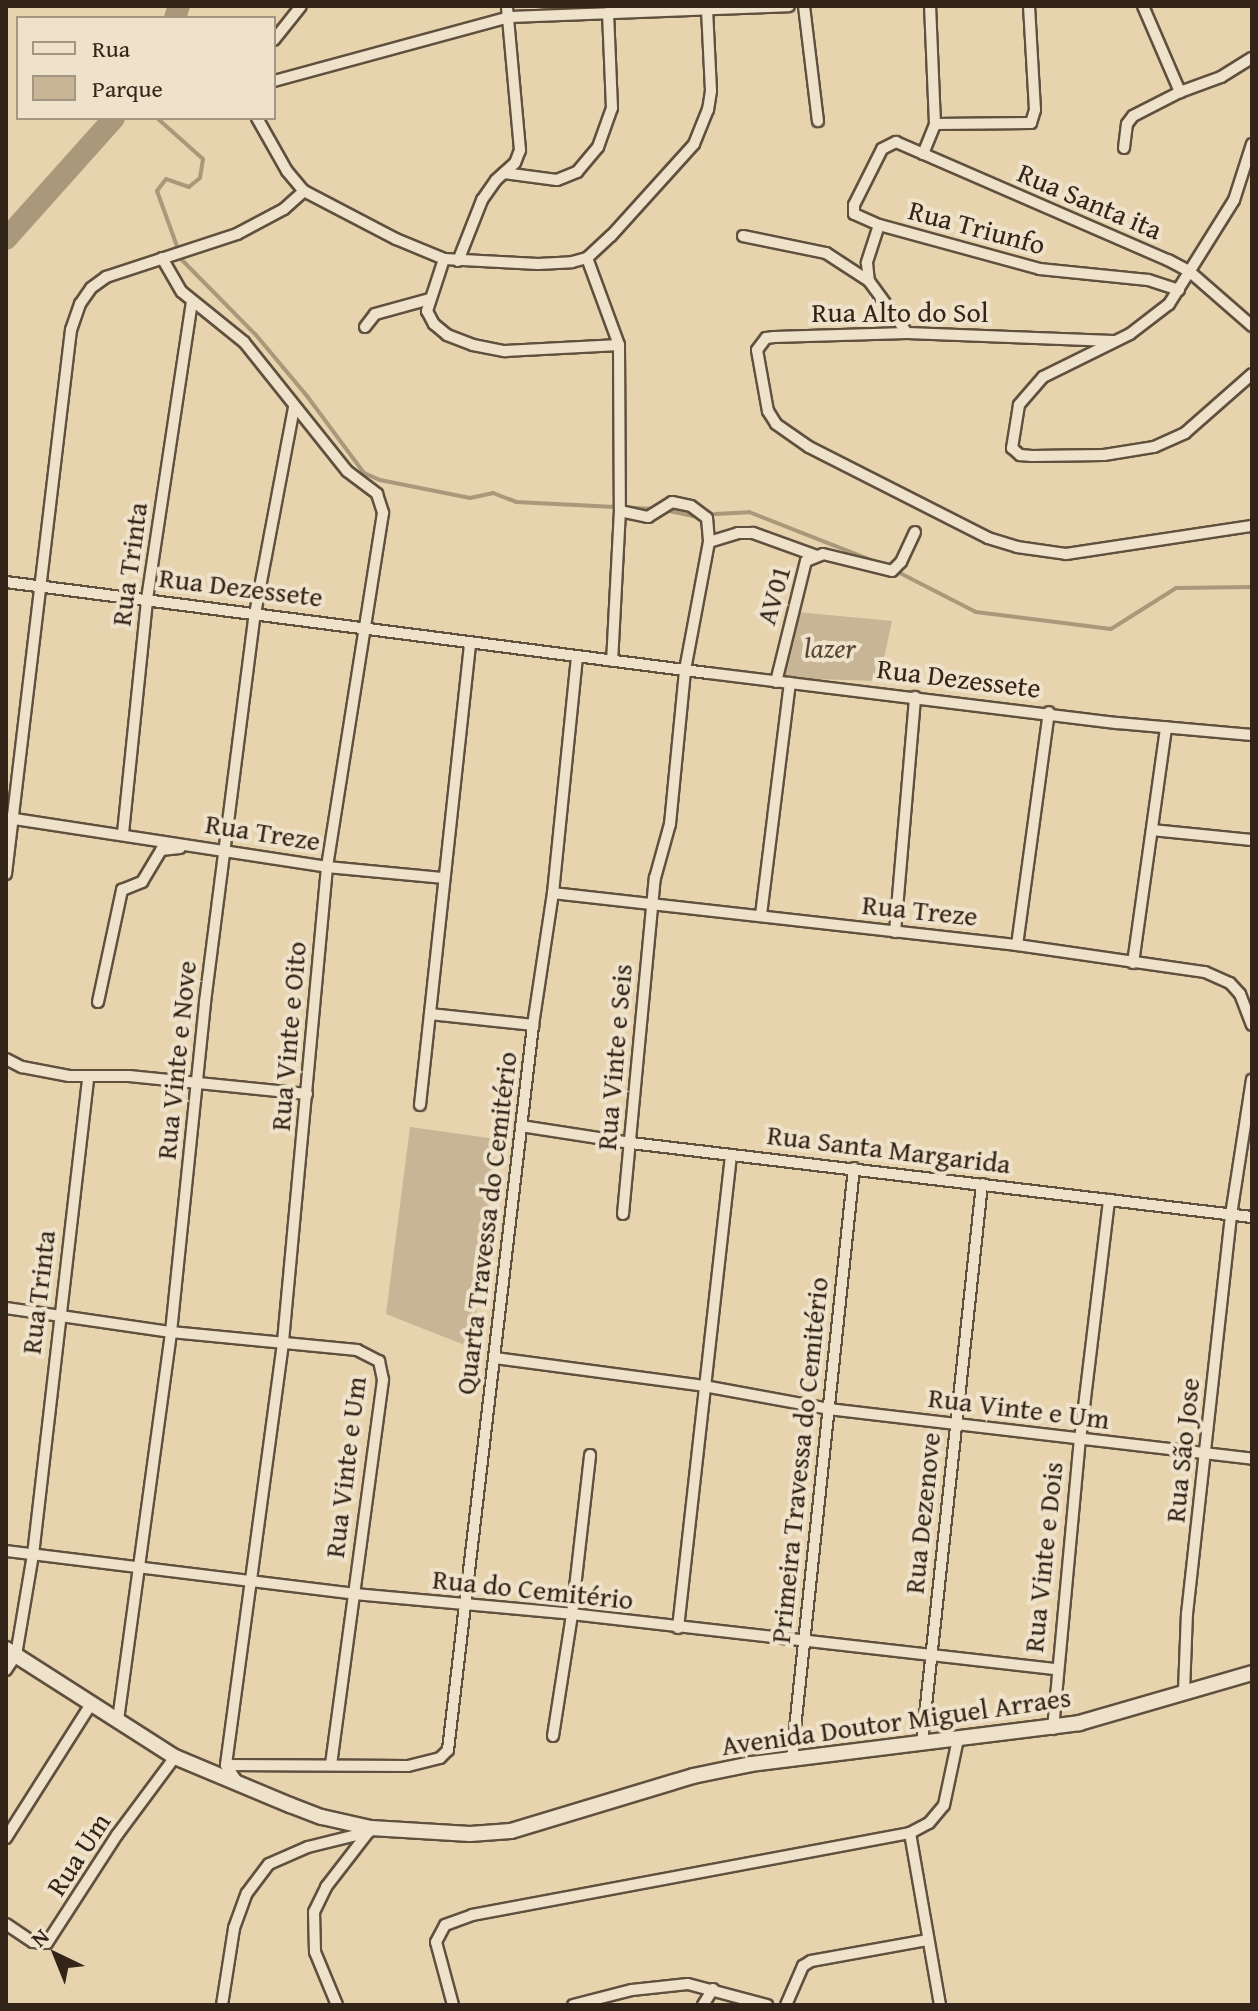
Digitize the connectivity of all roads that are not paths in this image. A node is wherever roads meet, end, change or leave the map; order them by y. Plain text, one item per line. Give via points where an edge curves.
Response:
1 (301, 6) edge
2 (789, 6) edge
3 (804, 6) edge
4 (930, 6) edge
5 (1029, 6) edge
6 (1143, 6) edge
7 (711, 9) edge
8 (508, 11) edge
9 (608, 13) junction
10 (276, 37) edge
11 (1252, 58) edge
12 (276, 80) edge
13 (1180, 92) junction
14 (258, 120) edge
15 (818, 121) dead end
16 (935, 124) junction
17 (896, 142) joint
18 (1252, 144) edge
19 (1124, 148) dead end
20 (923, 154) junction
21 (504, 173) junction
22 (304, 191) junction
23 (879, 225) junction
24 (743, 236) dead end
25 (167, 256) junction
26 (587, 258) junction
27 (444, 259) junction
28 (458, 261) junction
29 (1189, 271) junction
30 (869, 281) junction
31 (1179, 290) junction
32 (430, 299) junction
33 (192, 303) junction
34 (1252, 326) edge
35 (365, 327) dead end
36 (907, 333) junction
37 (1113, 341) junction
38 (619, 345) junction
39 (1252, 374) edge
40 (294, 407) junction
41 (620, 511) junction
42 (1252, 526) edge
43 (915, 532) dead end
44 (709, 542) junction
45 (814, 555) junction
46 (6, 582) edge
47 (41, 586) junction
48 (147, 599) junction
49 (255, 614) junction
50 (363, 627) junction
51 (470, 643) junction
52 (577, 657) junction
53 (612, 661) junction
54 (685, 670) junction
55 (776, 682) junction
56 (790, 683) junction
57 (915, 697) junction
58 (1049, 712) junction
59 (1166, 727) junction
60 (1252, 735) edge
61 (9, 818) edge
62 (1152, 830) junction
63 (123, 833) junction
64 (1252, 840) edge
65 (194, 846) junction
66 (223, 852) junction
67 (327, 867) junction
68 (6, 874) edge
69 (444, 878) junction
70 (553, 893) junction
71 (652, 904) junction
72 (761, 915) junction
73 (895, 932) junction
74 (1017, 945) junction
75 (1133, 963) junction
76 (98, 1002) dead end
77 (430, 1014) junction
78 (533, 1025) junction
79 (1252, 1025) edge
80 (6, 1059) edge
81 (88, 1078) junction
82 (1252, 1080) edge
83 (198, 1086) junction
84 (307, 1094) junction
85 (420, 1105) dead end
86 (521, 1126) junction
87 (631, 1143) junction
88 (731, 1155) junction
89 (854, 1168) junction
90 (982, 1184) junction
91 (1109, 1200) junction
92 (623, 1214) dead end
93 (1231, 1215) junction
94 (1252, 1217) edge
95 (6, 1308) edge
96 (59, 1317) junction
97 (171, 1332) junction
98 (283, 1343) junction
99 (495, 1358) junction
100 (704, 1386) junction
101 (829, 1409) junction
102 (956, 1424) junction
103 (1080, 1440) junction
104 (590, 1455) dead end
105 (1206, 1455) junction
106 (1252, 1459) edge
107 (6, 1551) edge
108 (33, 1555) junction
109 (139, 1566) junction
110 (249, 1580) junction
111 (354, 1594) junction
112 (466, 1606) junction
113 (572, 1614) junction
114 (678, 1628) junction
115 (803, 1643) junction
116 (11, 1652) edge
117 (931, 1657) junction
118 (1056, 1669) junction
119 (6, 1670) edge
120 (1252, 1673) edge
121 (1184, 1691) junction
122 (91, 1704) junction
123 (118, 1720) junction
124 (1053, 1729) junction
125 (553, 1736) dead end
126 (958, 1739) junction
127 (922, 1743) junction
128 (175, 1757) junction
129 (792, 1757) junction
130 (331, 1763) junction
131 (226, 1765) junction
132 (238, 1783) junction
133 (370, 1830) junction
134 (910, 1833) junction
135 (6, 1838) edge
136 (9, 1925) edge
137 (928, 1940) junction
138 (713, 1989) junction
139 (222, 2005) edge
140 (337, 2005) edge
141 (453, 2005) edge
142 (573, 2005) edge
143 (703, 2005) edge
144 (767, 2005) edge
145 (786, 2005) edge
146 (940, 2005) edge

1 - 10 street
2 - 7 street
3 - 15 street
4 - 16 street
5 - 16 street via 1035,110 1031,123
6 - 13 street
7 - 9 street
7 - 26 street via 711,91 694,144
8 - 9 street
8 - 12 street
8 - 21 street via 520,150
9 - 21 street via 612,108 598,147 577,172 557,180
11 - 13 street
13 - 19 street via 1133,116
14 - 22 street
16 - 20 street
17 - 20 street, Rua Santa ita
17 - 23 street, Rua Triunfo via 882,149 853,209 858,217
18 - 29 street via 1234,200
20 - 29 street, Rua Santa ita
21 - 28 street via 482,200
22 - 25 street via 260,224
22 - 27 street
23 - 30 street via 867,263
23 - 31 street, Rua Triunfo via 1054,273 1148,280
24 - 30 street via 826,253
25 - 33 street
25 - 47 street via 106,277 80,304 71,330
26 - 28 street via 538,264
26 - 38 street
27 - 28 street
27 - 32 street
29 - 31 street
29 - 34 street, Rua Santa ita
30 - 36 street
31 - 37 street via 1146,325
32 - 35 street via 375,314
32 - 38 street via 427,311 434,324 481,347 505,351
33 - 40 street via 244,342
33 - 48 street, Rua Trinta
36 - 37 street, Rua Alto do Sol
36 - 42 street, Rua Alto do Sol via 766,338 757,350 768,411 776,424 809,447 988,538 1017,547 1066,554
37 - 39 street via 1043,377 1025,394 1012,448 1032,456 1104,455 1154,447 1185,433
38 - 41 street
40 - 49 street, Rua Vinte e Nove
40 - 50 street, Rua Vinte e Oito via 347,471 380,498 383,524
41 - 44 street via 648,517 672,502 699,509 707,518
41 - 53 street
43 - 45 street, AV01 via 895,569
44 - 45 street via 753,533
44 - 54 street, Rua Vinte e Seis
45 - 55 street, AV01 via 801,571
46 - 47 street, Rua Dezessete
47 - 48 street, Rua Dezessete
47 - 61 street
48 - 49 street, Rua Dezessete
48 - 63 street, Rua Trinta
49 - 50 street, Rua Dezessete
49 - 66 street, Rua Vinte e Nove
50 - 51 street, Rua Dezessete
50 - 67 street, Rua Vinte e Oito
51 - 52 street, Rua Dezessete
51 - 69 street
52 - 53 street, Rua Dezessete
52 - 70 street, Quarta Travessa do Cemitério
53 - 54 street, Rua Dezessete
54 - 55 street, Rua Dezessete
54 - 71 street, Rua Vinte e Seis via 670,824
55 - 56 street, Rua Dezessete
56 - 57 street, Rua Dezessete
56 - 72 street
57 - 58 street, Rua Dezessete
57 - 73 street
58 - 59 street, Rua Dezessete
58 - 74 street
59 - 60 street, Rua Dezessete
59 - 62 street
61 - 63 street, Rua Treze
61 - 68 street
62 - 64 street
62 - 75 street
63 - 65 street, Rua Treze
65 - 66 street, Rua Treze
65 - 76 street via 161,850 145,880 122,890
66 - 67 street, Rua Treze
66 - 83 street, Rua Vinte e Nove
67 - 69 street, Rua Treze
67 - 84 street, Rua Vinte e Oito
69 - 77 street
70 - 71 street, Rua Treze
70 - 78 street, Quarta Travessa do Cemitério
71 - 72 street, Rua Treze
71 - 87 street, Rua Vinte e Seis
72 - 73 street, Rua Treze
73 - 74 street, Rua Treze
74 - 75 street, Rua Treze
75 - 79 street, Rua Treze via 1219,977 1240,994
77 - 78 street
77 - 85 street
78 - 86 street, Quarta Travessa do Cemitério
80 - 81 street via 22,1067
81 - 83 street via 129,1076
81 - 96 street, Rua Trinta
82 - 93 street
83 - 84 street
83 - 97 street, Rua Vinte e Nove
84 - 98 street, Rua Vinte e Oito
86 - 87 street, Rua Santa Margarida
86 - 99 street, Quarta Travessa do Cemitério
87 - 88 street, Rua Santa Margarida
87 - 92 street, Rua Vinte e Seis
88 - 89 street, Rua Santa Margarida
88 - 100 street
89 - 90 street, Rua Santa Margarida
89 - 101 street, Primeira Travessa do Cemitério
90 - 91 street, Rua Santa Margarida
90 - 102 street, Rua Dezenove
91 - 93 street, Rua Santa Margarida
91 - 103 street, Rua Vinte e Dois
93 - 94 street, Rua Santa Margarida
93 - 105 street, Rua São Jose
95 - 96 street, Rua Vinte e Um
96 - 97 street, Rua Vinte e Um
96 - 108 street, Rua Trinta
97 - 98 street, Rua Vinte e Um
97 - 109 street, Rua Vinte e Nove
98 - 110 street, Rua Vinte e Oito
98 - 111 street, Rua Vinte e Um via 357,1350 383,1367
99 - 100 street, Rua Vinte e Um
99 - 112 street, Quarta Travessa do Cemitério
100 - 101 street, Rua Vinte e Um
100 - 114 street
101 - 102 street, Rua Vinte e Um
101 - 115 street, Primeira Travessa do Cemitério
102 - 103 street, Rua Vinte e Um
102 - 117 street, Rua Dezenove
103 - 105 street, Rua Vinte e Um
103 - 118 street, Rua Vinte e Dois
104 - 113 street
105 - 106 street, Rua Vinte e Um
105 - 121 street, Rua São Jose via 1187,1614
107 - 108 street, Rua do Cemitério
108 - 109 street, Rua do Cemitério
108 - 116 street, Rua Trinta
109 - 110 street, Rua do Cemitério
109 - 123 street, Rua Vinte e Nove
110 - 111 street, Rua do Cemitério
110 - 131 street, Rua Vinte e Oito
111 - 112 street, Rua do Cemitério
111 - 130 street, Rua Vinte e Um
112 - 113 street, Rua do Cemitério
112 - 130 street, Quarta Travessa do Cemitério via 448,1750 440,1758 408,1766
113 - 114 street, Rua do Cemitério
113 - 125 street
114 - 115 street, Rua do Cemitério
115 - 117 street, Rua do Cemitério
115 - 129 street, Primeira Travessa do Cemitério
116 - 119 street
116 - 122 main road, Avenida Doutor Miguel Arraes
117 - 118 street, Rua do Cemitério
117 - 127 street, Rua Dezenove
118 - 124 street, Rua Vinte e Dois
120 - 121 main road, Avenida Doutor Miguel Arraes
121 - 124 main road, Avenida Doutor Miguel Arraes
122 - 123 main road, Avenida Doutor Miguel Arraes
122 - 135 street
123 - 128 main road, Avenida Doutor Miguel Arraes
124 - 126 main road, Avenida Doutor Miguel Arraes
126 - 127 main road, Avenida Doutor Miguel Arraes
126 - 134 street via 944,1805 929,1823
127 - 129 main road, Avenida Doutor Miguel Arraes
128 - 132 main road, Avenida Doutor Miguel Arraes
128 - 136 street, Rua Um via 47,1943 33,1942
129 - 133 main road, Avenida Doutor Miguel Arraes via 693,1776 511,1831
130 - 131 street
131 - 132 street
132 - 133 main road, Avenida Doutor Miguel Arraes
133 - 139 street via 269,1864 247,1893 234,1928
133 - 140 street via 326,1887 314,1912 315,1952
134 - 137 street
134 - 141 street via 457,1920 441,1929 436,1942
137 - 145 street via 811,1961 800,1971
137 - 146 street
138 - 142 street via 657,1986
138 - 143 street
138 - 144 street

